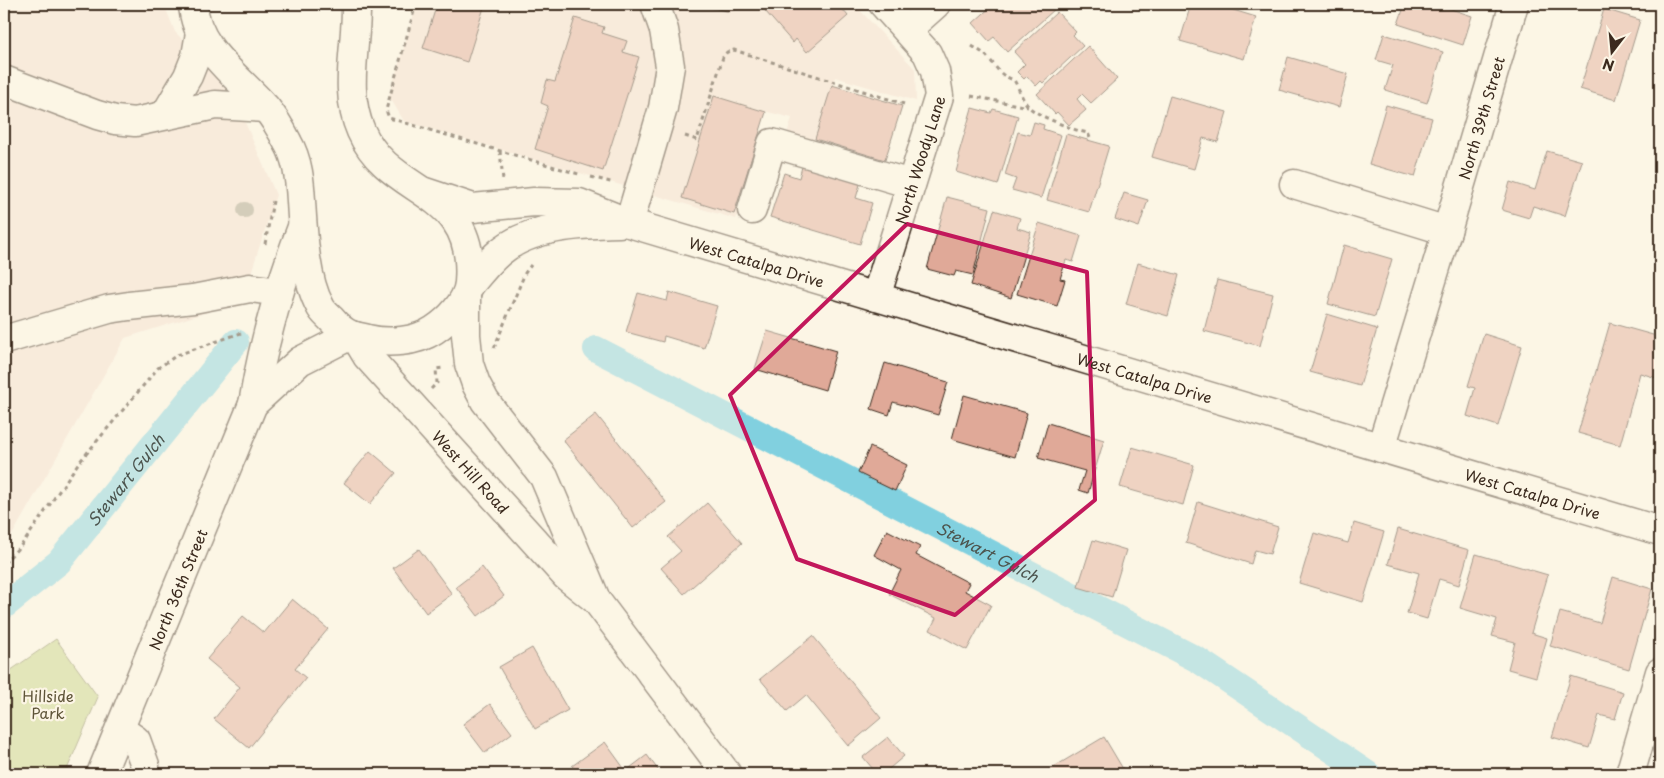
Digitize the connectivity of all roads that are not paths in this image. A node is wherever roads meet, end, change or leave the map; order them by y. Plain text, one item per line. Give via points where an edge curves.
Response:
1 (193, 4) edge
2 (655, 4) edge
3 (883, 4) edge
4 (936, 4) edge
5 (1514, 4) edge
6 (360, 11) edge
7 (907, 30) junction
8 (200, 33) junction
9 (4, 80) edge
10 (266, 108) junction
11 (165, 115) junction
12 (911, 184) junction
13 (1294, 184) dead end
14 (424, 192) junction
15 (752, 210) dead end
16 (303, 223) junction
17 (629, 223) junction
18 (1447, 231) junction
19 (267, 290) junction
20 (468, 291) junction
21 (876, 297) junction
22 (353, 335) junction
23 (4, 340) edge
24 (253, 404) junction
25 (1381, 448) junction
26 (1660, 531) edge
27 (596, 600) junction
28 (1660, 672) edge
29 (120, 729) junction
30 (101, 774) edge
31 (145, 774) edge
32 (727, 774) edge
33 (1630, 774) edge

1 - 8 street
2 - 17 street via 664,30 670,66 662,108
3 - 7 street, North Woody Lane
4 - 7 street
5 - 18 street, North 39th Street
6 - 14 street via 351,76 360,131 387,166
7 - 12 street, North Woody Lane via 927,53 935,71 939,96
8 - 10 street via 221,62
8 - 11 street via 188,76
9 - 11 street via 115,120 135,122
10 - 11 street via 215,105
10 - 16 street via 290,145 299,177
12 - 15 street via 772,143
12 - 21 street, North Woody Lane
13 - 18 street
14 - 17 street, West Catalpa Drive via 473,208 534,202 579,203
14 - 20 street, West Hill Road via 454,217 463,233 470,267
16 - 19 street, North 36th Street via 283,275
16 - 22 street via 308,267 320,308 335,324
17 - 20 street, West Catalpa Drive via 576,224 517,240 500,252
17 - 21 street, West Catalpa Drive
18 - 25 street, North 39th Street
19 - 23 street via 129,306
19 - 24 street, North 36th Street
20 - 22 street, West Catalpa Drive via 447,321 432,332 416,338 384,341
20 - 27 street, West Hill Road via 466,335 469,364 476,384 485,401 544,477
21 - 25 street, West Catalpa Drive
22 - 24 street, North 36th Street via 300,361
22 - 27 street, West Hill Road via 367,356 566,576
24 - 29 street, North 36th Street
25 - 26 street, West Catalpa Drive
27 - 32 street, West Hill Road
28 - 33 street
29 - 30 street, North 36th Street
29 - 31 street via 136,740

